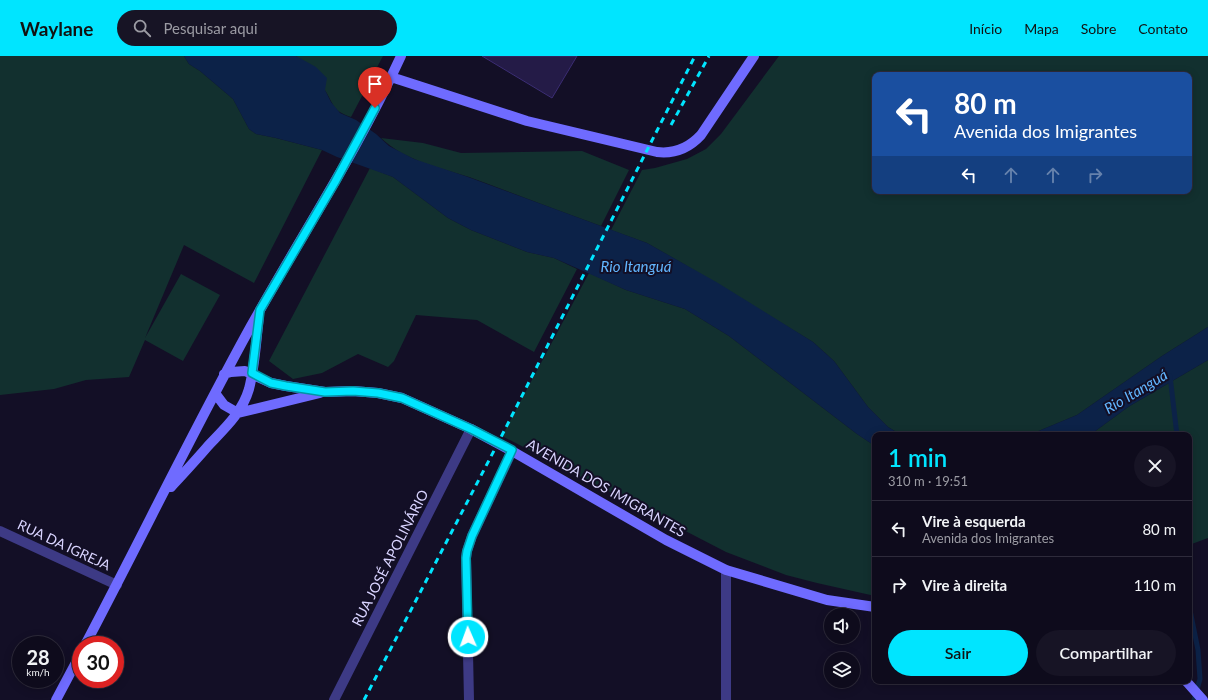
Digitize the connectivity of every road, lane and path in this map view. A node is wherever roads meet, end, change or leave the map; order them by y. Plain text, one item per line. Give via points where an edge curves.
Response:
1 (401, 56) edge
2 (754, 56) edge
3 (391, 77) junction
4 (260, 310) junction
5 (252, 373) junction
6 (224, 374) junction
7 (325, 392) junction
8 (215, 393) junction
9 (238, 414) junction
10 (471, 429) junction
11 (512, 450) junction
12 (162, 496) junction
13 (0, 531) edge
14 (726, 570) junction
15 (117, 585) junction
16 (872, 607) edge
17 (90, 636) edge
18 (72, 670) edge
19 (1189, 684) edge
20 (56, 700) edge
21 (334, 700) edge
22 (470, 700) edge
23 (726, 700) edge
24 (1203, 700) edge

1 - 3 street
2 - 3 street via 701,135 682,149 665,153 527,121
3 - 4 street via 335,182
4 - 5 street
4 - 6 street
5 - 6 street, AVENIDA DOS IMIGRANTES via 239,371
5 - 7 street, AVENIDA DOS IMIGRANTES via 271,383
5 - 9 street via 249,390
6 - 8 street
7 - 9 street, AVENIDA DOS IMIGRANTES
7 - 10 street, AVENIDA DOS IMIGRANTES via 372,392 402,398
8 - 9 street via 224,405
8 - 12 street
9 - 12 street
10 - 11 street, AVENIDA DOS IMIGRANTES
10 - 21 street, RUA JOSÉ APOLINÁRIO
11 - 14 street, AVENIDA DOS IMIGRANTES via 666,540
11 - 22 street via 467,551
12 - 15 street
13 - 15 street, RUA DA IGREJA
14 - 16 street, AVENIDA DOS IMIGRANTES via 827,600
14 - 23 street
15 - 17 street
18 - 20 street
19 - 24 street

